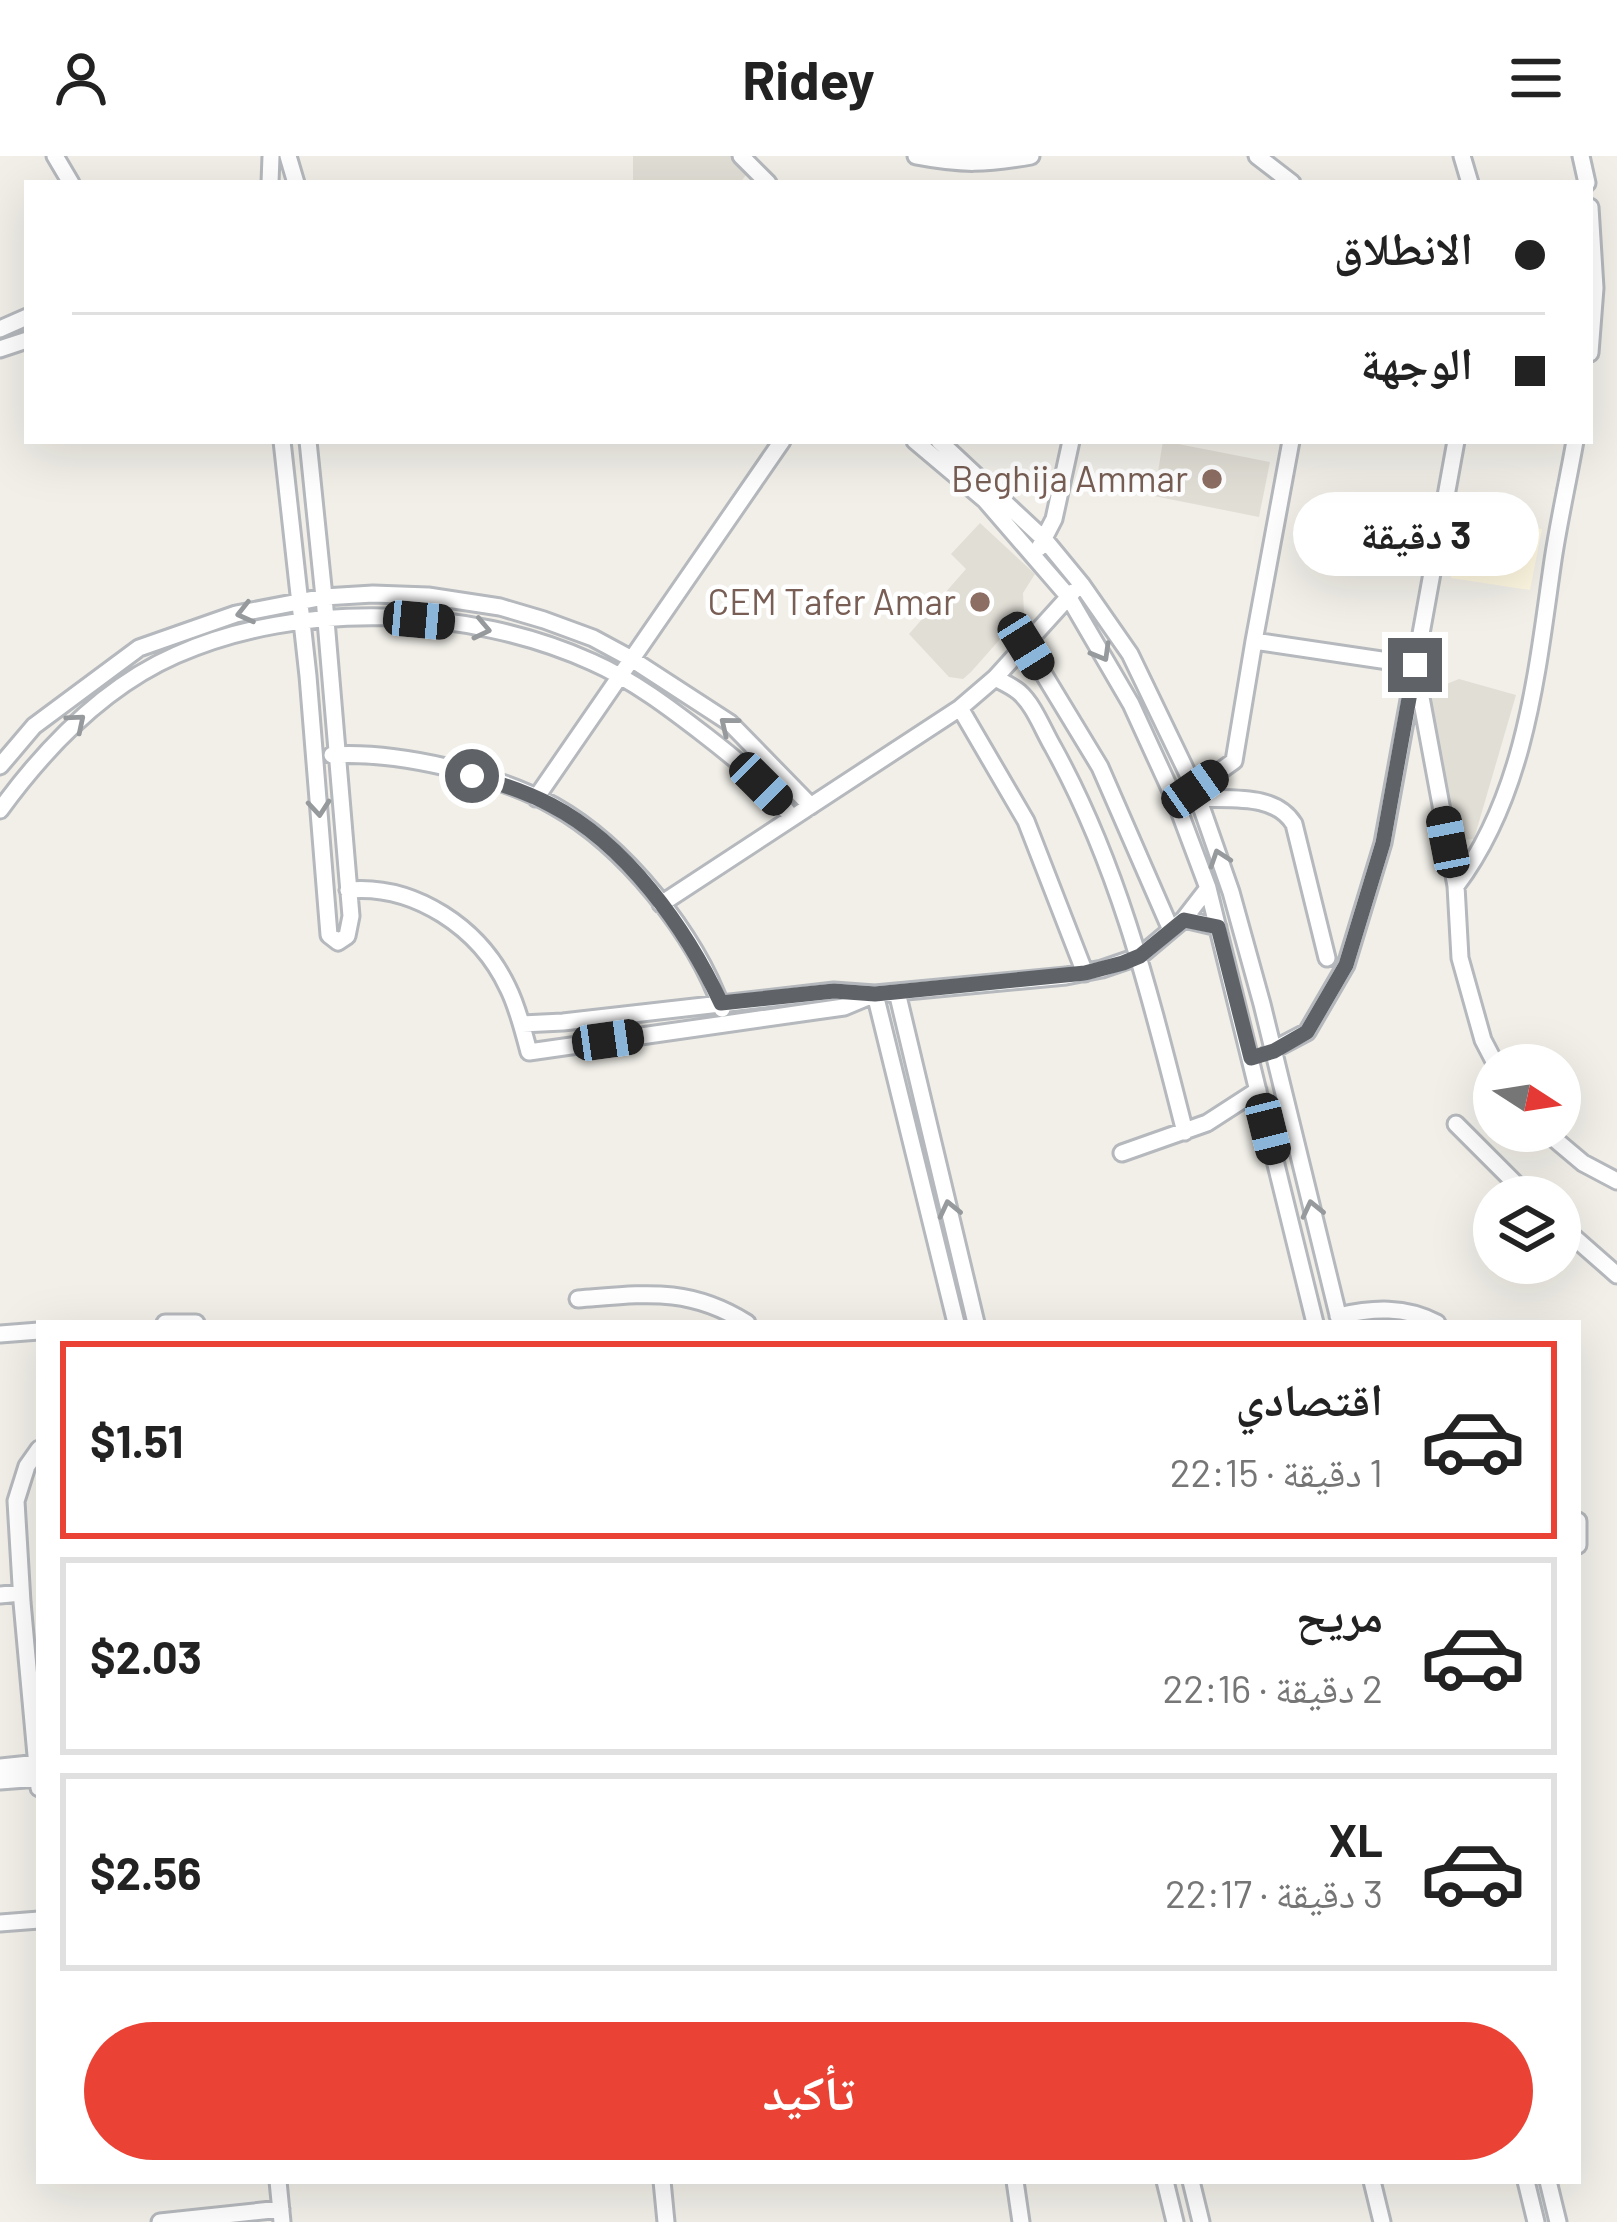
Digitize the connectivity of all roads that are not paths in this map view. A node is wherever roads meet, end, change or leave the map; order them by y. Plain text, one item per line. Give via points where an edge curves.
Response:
1 (742, 156) edge
2 (916, 156) edge
3 (1031, 156) edge
4 (1257, 156) edge
5 (765, 180) edge
6 (1288, 180) edge
7 (1593, 256) edge
8 (1593, 314) edge
9 (282, 444) edge
10 (308, 444) edge
11 (780, 444) edge
12 (919, 444) edge
13 (942, 444) edge
14 (1070, 444) edge
15 (1290, 444) edge
16 (1455, 444) edge
17 (1574, 444) edge
18 (1045, 540) junction
19 (1034, 555) junction
20 (1075, 590) junction
21 (324, 597) junction
22 (298, 602) junction
23 (326, 620) junction
24 (301, 623) junction
25 (1253, 641) junction
26 (1026, 646) junction
27 (630, 658) junction
28 (1415, 665) junction
29 (618, 676) junction
30 (995, 678) junction
31 (960, 708) junction
32 (337, 754) junction
33 (314, 758) junction
34 (0, 766) edge
35 (1100, 767) junction
36 (1071, 780) junction
37 (1197, 794) junction
38 (536, 798) junction
39 (812, 806) junction
40 (0, 810) edge
41 (792, 818) junction
42 (1456, 886) junction
43 (1208, 887) junction
44 (348, 890) junction
45 (662, 904) junction
46 (1178, 925) junction
47 (1218, 927) junction
48 (1140, 956) junction
49 (1328, 958) dead end
50 (1085, 973) junction
51 (897, 992) junction
52 (875, 994) junction
53 (721, 1003) junction
54 (727, 1023) junction
55 (522, 1024) junction
56 (1485, 1044) edge
57 (1274, 1051) junction
58 (1251, 1058) junction
59 (1258, 1090) junction
60 (1456, 1124) dead end
61 (1185, 1132) junction
62 (1571, 1152) edge
63 (1122, 1153) dead end
64 (1508, 1176) edge
65 (1617, 1180) edge
66 (1581, 1243) edge
67 (1617, 1275) edge
68 (578, 1299) dead end
69 (742, 1320) edge
70 (955, 1320) edge
71 (975, 1320) edge
72 (1315, 1320) edge
73 (1339, 1320) edge
74 (1431, 1320) edge
75 (36, 1331) edge
76 (0, 1334) edge
77 (36, 1454) edge
78 (21, 1593) junction
79 (0, 1595) edge
80 (36, 1750) edge
81 (0, 1767) edge
82 (36, 1771) edge
83 (36, 1772) edge
84 (0, 1781) edge
85 (36, 1919) edge
86 (0, 1923) edge
87 (278, 2184) edge
88 (662, 2184) edge
89 (1015, 2184) edge
90 (1166, 2184) edge
91 (1192, 2184) edge
92 (1373, 2184) edge
93 (1527, 2184) edge
94 (1549, 2184) edge
95 (281, 2216) edge
96 (160, 2222) edge
97 (666, 2222) edge
98 (1021, 2222) edge
99 (1175, 2222) edge
100 (1201, 2222) edge
101 (1382, 2222) edge
102 (1536, 2222) edge
103 (1558, 2222) edge

1 - 5 street
2 - 3 street via 956,164
4 - 6 street
7 - 8 street
9 - 22 street
10 - 21 street
11 - 27 street
12 - 19 street
13 - 18 street
14 - 18 street
15 - 25 street
16 - 28 street
17 - 42 street via 1527,720 1505,798
18 - 19 street
18 - 20 street
19 - 20 street
20 - 26 street
20 - 37 street via 1130,654
20 -> 43 street
21 - 22 street
21 - 23 street
21 - 27 street via 428,596 500,607
22 - 24 street
22 -> 34 street via 139,648 34,726
23 - 24 street
23 -> 29 street via 452,622 546,644
23 - 32 street
24 - 33 street
40 -> 24 street via 60,737 113,692 195,648
25 - 28 street
25 - 37 street via 1234,761
26 - 30 street
26 - 35 street
27 - 29 street
39 -> 27 street via 730,723
28 - 42 street
28 - 57 street via 1383,843 1346,965 1307,1032
29 - 38 street
29 - 41 street via 737,760
30 - 31 street
30 - 36 street via 1025,699
31 - 39 street
31 - 50 street via 1026,821
32 - 33 street
32 - 38 street via 419,762
32 - 44 street
33 -> 44 street via 329,935 338,942 349,930
35 - 36 street
35 - 46 street
36 - 48 street
37 - 49 street via 1286,810
57 -> 37 street
38 - 45 street via 604,841
39 - 41 street
41 - 45 street
42 - 56 street via 1460,958
43 - 46 street
43 - 47 street
44 - 55 street via 383,890 453,920 507,985
45 - 53 street
46 - 47 street
46 - 48 street
47 - 58 street
48 - 50 street
48 - 61 street
50 - 51 street
51 - 52 street
71 -> 51 street
52 - 53 street
52 - 54 street via 844,1007
52 - 70 street
53 - 54 street
53 - 55 street
54 - 55 street via 529,1052
57 - 58 street
73 -> 57 street
58 - 59 street
59 - 61 street
59 - 72 street
60 - 64 street
61 - 63 street
62 - 65 street
66 - 67 street
68 - 69 street via 660,1293 720,1306
73 - 74 street via 1372,1309
75 - 76 street
77 - 78 street via 16,1502
78 - 79 street
78 - 80 street
81 - 82 street
83 - 84 street
85 - 86 street
87 - 95 street
88 - 97 street
89 - 98 street
90 - 99 street
91 - 100 street
92 - 101 street
93 - 102 street
94 - 103 street
95 - 96 street

